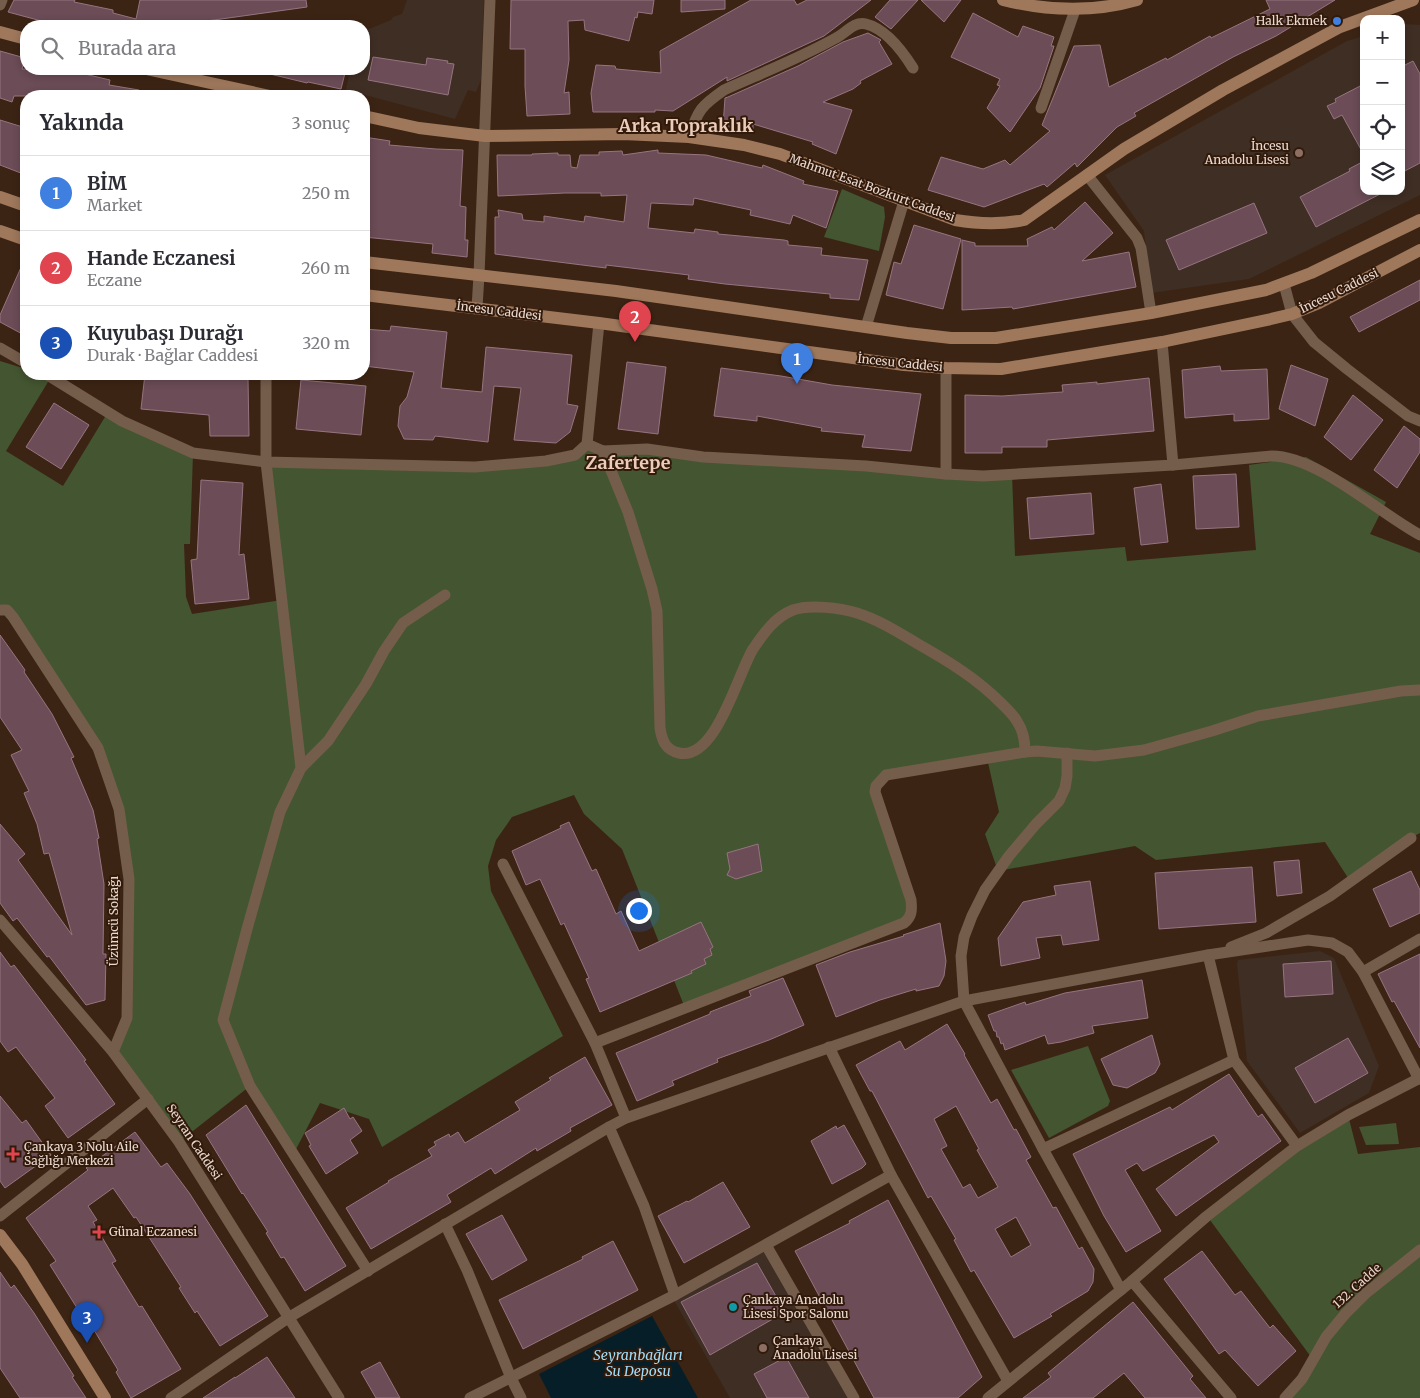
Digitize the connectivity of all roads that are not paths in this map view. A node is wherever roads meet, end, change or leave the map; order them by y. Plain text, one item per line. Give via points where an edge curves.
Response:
1 (2, 0) edge
2 (490, 0) edge
3 (1003, 0) edge
4 (1137, 0) edge
5 (1413, 0) edge
6 (1420, 3) edge
7 (0, 5) edge
8 (1075, 10) junction
9 (0, 32) edge
10 (20, 37) edge
11 (912, 68) dead end
12 (174, 75) edge
13 (242, 90) edge
14 (1041, 108) dead end
15 (370, 117) edge
16 (485, 136) junction
17 (689, 137) junction
18 (1087, 176) junction
19 (0, 197) edge
20 (904, 201) junction
21 (20, 204) edge
22 (1420, 220) edge
23 (0, 231) edge
24 (20, 238) edge
25 (1420, 250) edge
26 (370, 263) edge
27 (479, 274) junction
28 (1284, 284) junction
29 (370, 296) edge
30 (477, 308) junction
31 (1151, 313) junction
32 (1292, 314) junction
33 (599, 323) junction
34 (866, 327) junction
35 (1162, 342) junction
36 (0, 348) edge
37 (20, 360) edge
38 (946, 368) junction
39 (58, 380) edge
40 (266, 380) edge
41 (1420, 421) edge
42 (587, 444) junction
43 (603, 450) junction
44 (266, 462) junction
45 (1173, 465) junction
46 (946, 474) junction
47 (1420, 535) edge
48 (445, 595) dead end
49 (4, 610) edge
50 (1420, 690) edge
51 (1025, 752) junction
52 (1067, 754) junction
53 (301, 768) junction
54 (1411, 838) dead end
55 (503, 864) dead end
56 (0, 920) edge
57 (1420, 939) edge
58 (1208, 956) junction
59 (1363, 972) junction
60 (964, 1001) junction
61 (595, 1043) junction
62 (829, 1048) junction
63 (113, 1052) junction
64 (1234, 1060) junction
65 (1420, 1079) edge
66 (148, 1099) junction
67 (626, 1118) junction
68 (609, 1127) junction
69 (1297, 1146) junction
70 (1043, 1149) junction
71 (891, 1176) junction
72 (0, 1216) edge
73 (445, 1224) junction
74 (0, 1235) edge
75 (766, 1245) junction
76 (1420, 1250) edge
77 (368, 1271) junction
78 (1132, 1281) junction
79 (1121, 1290) junction
80 (675, 1295) junction
81 (288, 1318) junction
82 (511, 1378) junction
83 (1008, 1381) junction
84 (104, 1398) edge
85 (171, 1398) edge
86 (339, 1398) edge
87 (470, 1398) edge
88 (521, 1398) edge
89 (854, 1398) edge
90 (988, 1398) edge
91 (1231, 1398) edge
92 (1285, 1398) edge

1 - 7 street
2 - 16 street
3 - 8 main road
4 - 8 main road
5 - 6 main road
5 - 18 main road, Mahmut Esat Bozkurt Caddesi via 1340,27 1223,90 1124,149
8 - 14 street
9 - 10 main road
11 - 17 street via 902,50 884,34 867,24 857,24 832,40 712,98 700,108
12 - 13 main road
15 - 16 main road, Mahmut Esat Bozkurt Caddesi via 419,128
16 - 17 main road, Mahmut Esat Bozkurt Caddesi via 623,134
16 - 27 street
17 - 20 main road, Mahmut Esat Bozkurt Caddesi via 780,154
18 - 20 main road, Mahmut Esat Bozkurt Caddesi via 1024,220 1010,223 978,224 955,220
18 - 31 street via 1137,238
19 - 21 main road
20 - 34 street
22 - 28 main road
23 - 24 main road
25 - 32 main road, İncesu Caddesi
26 - 27 main road
27 - 30 street
27 - 34 main road
28 - 31 main road
28 - 32 street
29 - 30 main road, İncesu Caddesi
30 - 33 main road, İncesu Caddesi
31 - 34 main road via 996,338 951,338
32 - 35 main road, İncesu Caddesi
32 - 41 street via 1314,342 1408,416
33 - 38 main road, İncesu Caddesi via 894,364
33 - 42 street
35 - 38 main road, İncesu Caddesi via 1001,369
35 - 45 street
36 - 37 street
38 - 46 street
39 - 44 street via 122,421 193,453
40 - 44 street
42 - 43 street
42 - 44 street via 574,455 546,461 475,467
43 - 46 street via 647,449 703,457
43 - 51 street via 628,512 657,611 660,728 662,741 668,748 688,754 705,743 729,706 752,650 768,628 782,615 796,609 817,608 857,613 888,626 963,670 986,688 1017,721 1024,735
44 - 53 street
45 - 46 street via 983,476
45 - 47 street via 1286,457 1310,466
48 - 53 street via 403,623 328,741
49 - 63 street, Üzümcü Sokağı via 18,625 98,748 119,809 129,878 127,1018
50 - 52 street via 1258,716 1144,750 1095,756
51 - 52 street
51 - 61 street via 886,775 876,786 875,792 911,900 910,919
52 - 60 street via 1065,788 1059,801 1009,856 985,890 972,916 961,956
53 - 77 street via 280,812 223,1020 250,1086
54 - 58 street via 1330,896 1274,928
55 - 61 street
56 - 63 street, Seyran Caddesi
57 - 59 street
58 - 59 street via 1308,940 1332,943 1348,952
58 - 60 street
58 - 64 street
59 - 65 street
60 - 62 street
60 - 70 street
61 - 67 street
62 - 67 street
62 - 71 street
63 - 66 street, Seyran Caddesi
64 - 69 street
64 - 70 street
65 - 69 street
66 - 72 street
66 - 81 street, Seyran Caddesi via 179,1142
67 - 68 street
68 - 73 street
68 - 80 street via 644,1206
69 - 78 street via 1207,1216
70 - 79 street
71 - 75 street
71 - 83 street
73 - 77 street
73 - 82 street
74 - 84 main road via 22,1264
75 - 80 street
75 - 89 street
76 - 92 street, 132. Cadde via 1345,1314 1326,1337 1302,1379
77 - 81 street
78 - 79 street
78 - 91 street
79 - 83 street
80 - 82 street
81 - 85 street
81 - 86 street, Seyran Caddesi
82 - 87 street
82 - 88 street
83 - 90 street

